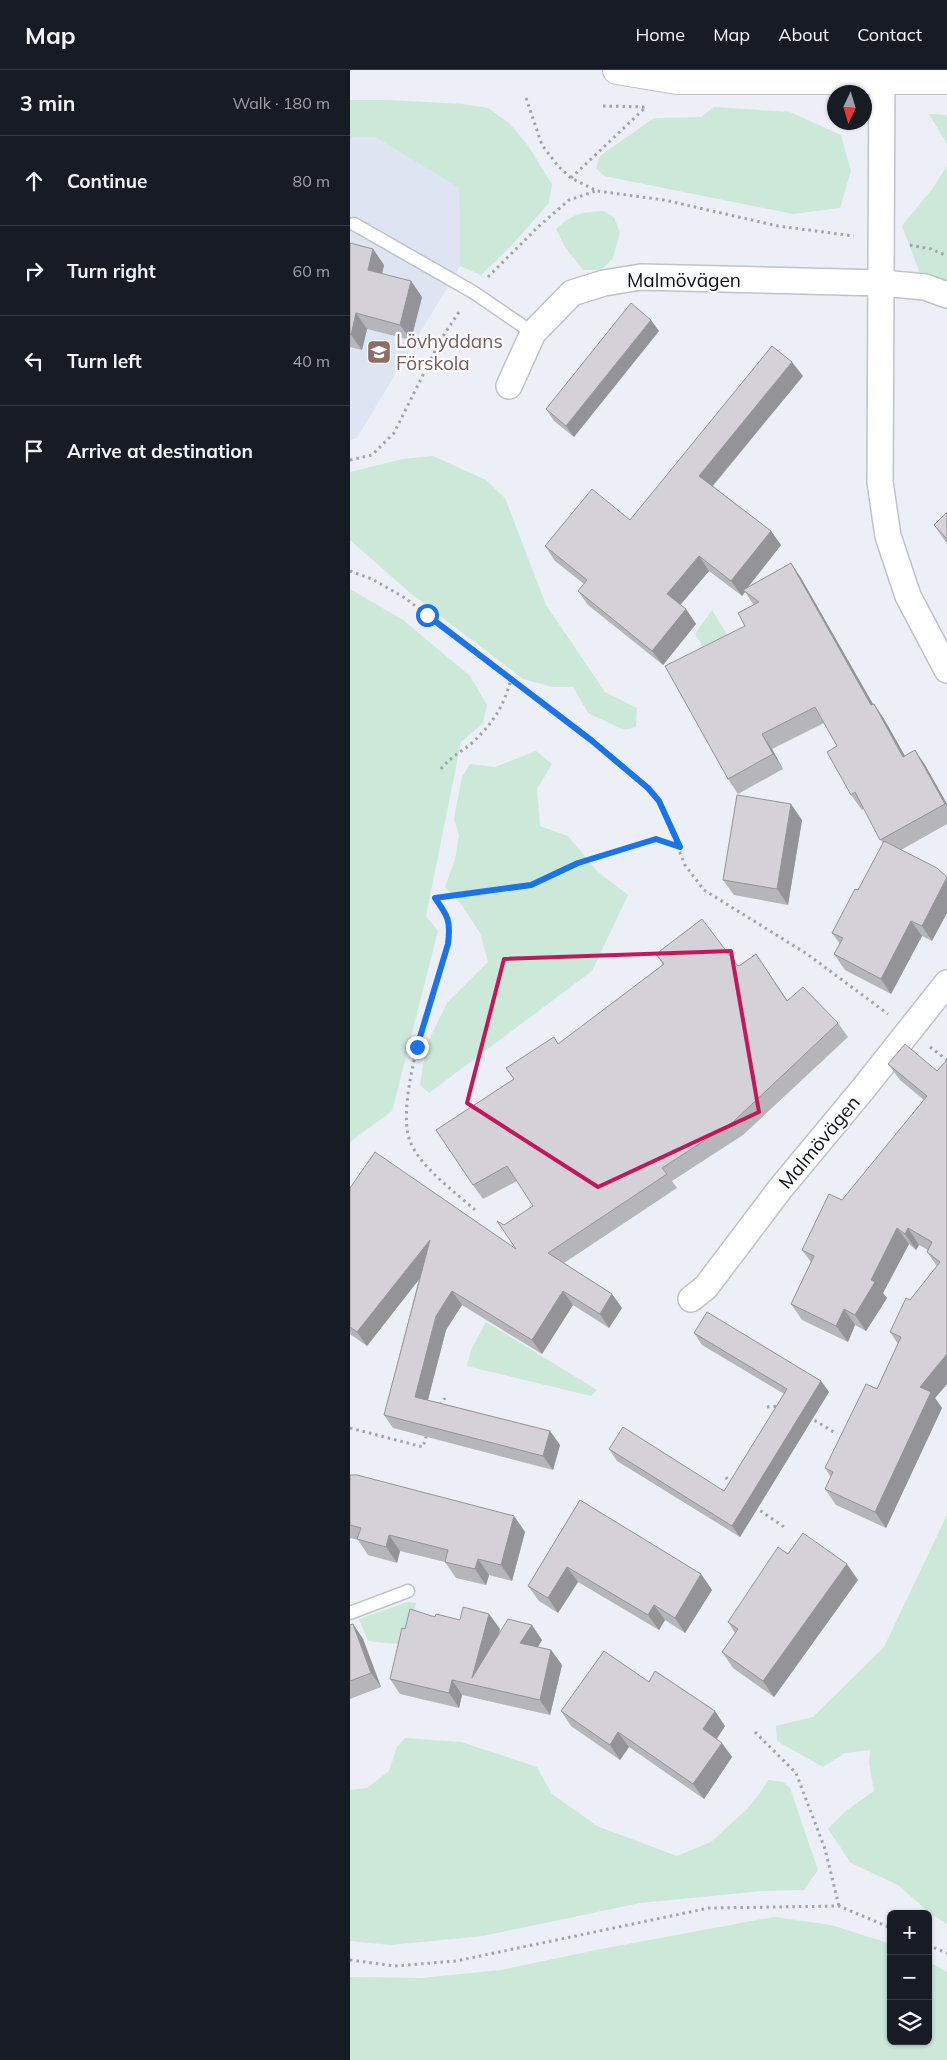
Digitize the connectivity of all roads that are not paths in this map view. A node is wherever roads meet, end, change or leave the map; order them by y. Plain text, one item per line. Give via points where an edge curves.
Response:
1 (617, 70) edge
2 (882, 75) edge
3 (947, 80) edge
4 (354, 224) dead end
5 (882, 283) junction
6 (947, 296) edge
7 (533, 333) junction
8 (509, 386) dead end
9 (947, 670) edge
10 (947, 983) edge
11 (691, 1299) dead end
12 (408, 1591) dead end
13 (350, 1613) edge

1 - 2 street via 678,80
2 - 3 street
2 - 5 street
4 - 7 lane via 472,292
5 - 6 street, Malmövägen via 924,286
5 - 7 street, Malmövägen via 641,277 604,283 572,293
5 - 9 street via 880,482 888,536 908,596
7 - 8 street, Malmövägen
10 - 11 street, Malmövägen via 780,1188 706,1287
12 - 13 lane

